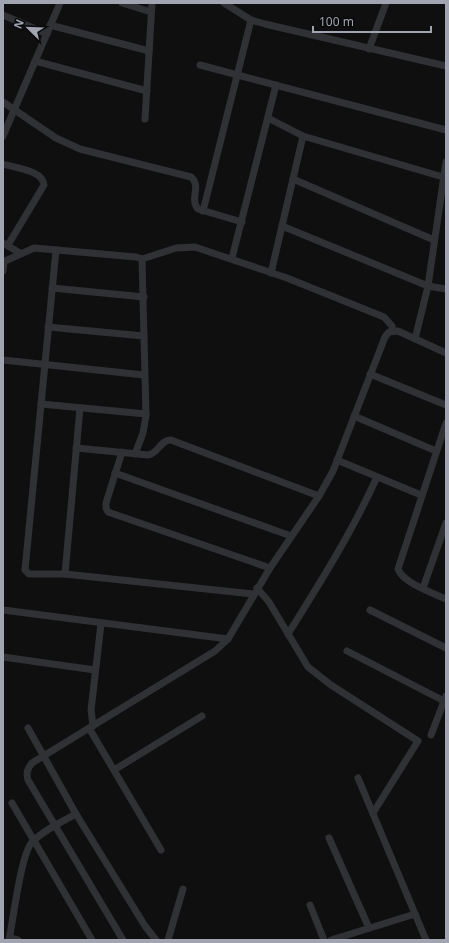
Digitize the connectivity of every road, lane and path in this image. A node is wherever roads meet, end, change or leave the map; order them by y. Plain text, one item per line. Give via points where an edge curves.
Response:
1 (60, 3) edge
2 (122, 3) edge
3 (152, 3) edge
4 (224, 3) edge
5 (386, 3) edge
6 (151, 12) junction
7 (3, 15) edge
8 (251, 20) junction
9 (50, 25) junction
10 (47, 34) junction
11 (369, 49) junction
12 (149, 51) junction
13 (35, 61) junction
14 (200, 65) dead end
15 (446, 66) edge
16 (237, 75) junction
17 (276, 85) junction
18 (147, 91) junction
19 (3, 102) edge
20 (15, 109) junction
21 (268, 118) junction
22 (145, 119) dead end
23 (446, 130) edge
24 (3, 136) edge
25 (303, 136) junction
26 (446, 162) edge
27 (3, 164) edge
28 (443, 177) junction
29 (293, 179) junction
30 (203, 211) junction
31 (438, 211) junction
32 (446, 212) edge
33 (242, 222) junction
34 (282, 226) junction
35 (434, 240) junction
36 (5, 244) edge
37 (56, 250) junction
38 (20, 253) junction
39 (232, 258) junction
40 (142, 259) junction
41 (3, 261) edge
42 (3, 271) edge
43 (271, 273) junction
44 (428, 286) junction
45 (52, 288) junction
46 (446, 289) edge
47 (144, 297) junction
48 (48, 327) junction
49 (393, 331) junction
50 (144, 336) junction
51 (415, 339) junction
52 (446, 353) edge
53 (3, 360) edge
54 (45, 365) junction
55 (370, 374) junction
56 (144, 375) junction
57 (41, 404) junction
58 (446, 405) edge
59 (80, 408) junction
60 (146, 414) junction
61 (354, 416) junction
62 (446, 423) edge
63 (76, 448) junction
64 (436, 451) junction
65 (122, 452) junction
66 (135, 454) junction
67 (337, 460) junction
68 (116, 473) junction
69 (377, 477) junction
70 (421, 495) junction
71 (319, 496) junction
72 (446, 523) edge
73 (291, 536) junction
74 (270, 568) junction
75 (65, 574) junction
76 (422, 588) junction
77 (255, 591) junction
78 (446, 599) edge
79 (3, 610) edge
80 (370, 610) dead end
81 (101, 624) junction
82 (288, 634) junction
83 (228, 639) junction
84 (446, 648) edge
85 (347, 650) dead end
86 (3, 657) edge
87 (95, 670) junction
88 (445, 698) edge
89 (202, 716) dead end
90 (91, 727) junction
91 (28, 728) dead end
92 (431, 735) dead end
93 (44, 756) junction
94 (114, 770) junction
95 (358, 778) dead end
96 (12, 803) dead end
97 (373, 813) junction
98 (76, 814) junction
99 (55, 825) junction
100 (329, 838) dead end
101 (33, 842) junction
102 (161, 850) dead end
103 (183, 889) dead end
104 (310, 905) dead end
105 (415, 914) junction
106 (369, 928) junction
107 (10, 939) edge
108 (18, 940) edge
109 (92, 940) edge
110 (123, 940) edge
111 (156, 940) edge
112 (168, 940) edge
113 (324, 940) edge
114 (331, 940) edge
115 (426, 940) edge

1 - 9 street
2 - 6 street
3 - 6 street
4 - 8 street
5 - 11 street
6 - 12 street
7 - 10 street
8 - 11 street
8 - 16 street
9 - 10 street
9 - 12 street
10 - 13 street
11 - 15 street
12 - 18 street
13 - 18 street
13 - 20 street
14 - 16 street
16 - 17 street
16 - 30 street
17 - 21 street
17 - 23 street
18 - 22 street
19 - 20 street
20 - 24 street
20 - 30 street via 56,138 80,149 191,177 196,185 194,205
21 - 25 street
21 - 33 street
25 - 28 street
25 - 29 street
26 - 28 street
27 - 36 street via 36,174 41,177 44,185
28 - 31 street
29 - 34 street
29 - 35 street
30 - 33 street
31 - 32 street
31 - 35 street
33 - 39 street
34 - 43 street
34 - 44 street
35 - 44 street
36 - 38 street
37 - 38 street via 34,248
37 - 40 street
37 - 45 street
38 - 41 street
39 - 40 street via 185,246
39 - 43 street
40 - 47 street
41 - 42 street
43 - 49 street via 384,317
44 - 46 street
44 - 51 street
45 - 47 street
45 - 48 street
47 - 50 street
48 - 50 street
48 - 54 street
49 - 51 street
49 - 55 street via 385,337
50 - 56 street
51 - 52 street
53 - 54 street
54 - 56 street
54 - 57 street
55 - 58 street
55 - 61 street
56 - 60 street
57 - 59 street
57 - 75 street via 25,570 29,574
59 - 60 street
59 - 63 street
60 - 66 street
61 - 64 street
61 - 67 street
62 - 64 street
63 - 65 street
63 - 75 street
64 - 70 street
65 - 66 street
65 - 68 street
66 - 71 street via 155,453 167,439
67 - 69 street
67 - 71 street
68 - 73 street
68 - 74 street via 106,503 106,508 112,515
69 - 70 street
69 - 82 street via 341,548
70 - 76 street via 398,569 407,580
71 - 73 street
72 - 76 street
73 - 74 street
74 - 77 street
75 - 77 street
76 - 78 street
77 - 82 street via 269,602
77 - 83 street
79 - 81 street
80 - 84 street
81 - 83 street
81 - 87 street
82 - 97 street via 312,670 418,741
83 - 90 street via 216,651
85 - 88 street
86 - 87 street
87 - 90 street via 90,710
88 - 92 street
89 - 94 street
90 - 93 street
90 - 94 street
91 - 93 street
93 - 98 street
93 - 99 street via 27,768 26,774
94 - 102 street
95 - 97 street
96 - 101 street
97 - 105 street
98 - 99 street
98 - 111 street
99 - 101 street
99 - 110 street
100 - 106 street
101 - 107 street via 24,863
101 - 109 street
103 - 112 street
104 - 113 street
105 - 106 street
105 - 115 street
106 - 114 street
107 - 108 street

